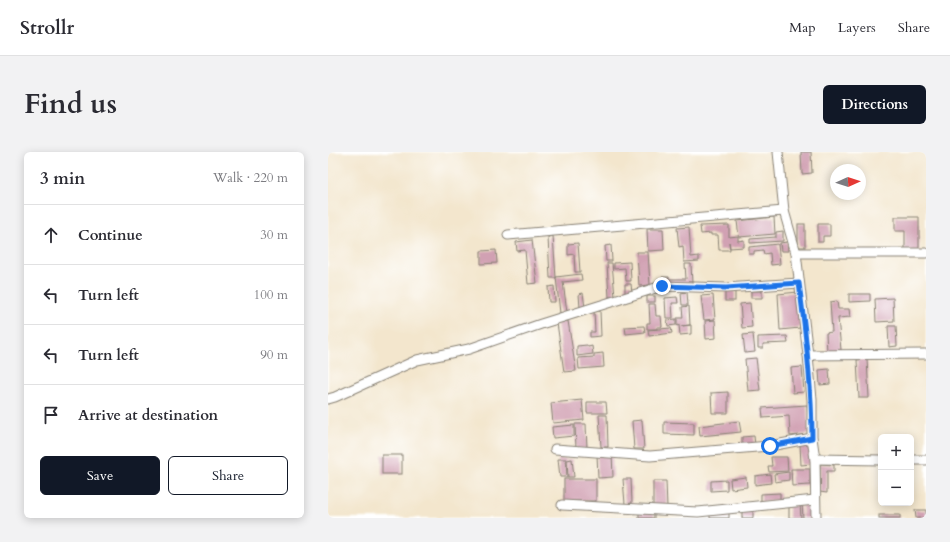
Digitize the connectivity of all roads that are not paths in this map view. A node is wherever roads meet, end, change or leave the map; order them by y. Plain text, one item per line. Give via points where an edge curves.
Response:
1 (778, 152) edge
2 (784, 211) junction
3 (508, 235) dead end
4 (796, 253) junction
5 (926, 253) edge
6 (799, 283) junction
7 (926, 354) edge
8 (808, 355) junction
9 (328, 399) edge
10 (812, 438) junction
11 (555, 448) dead end
12 (814, 459) junction
13 (878, 460) edge
14 (914, 460) edge
15 (926, 460) edge
16 (816, 500) junction
17 (562, 505) dead end
18 (816, 518) edge

1 - 2 street
2 - 3 street
2 - 4 street
4 - 5 street
4 - 6 street
6 - 8 street
6 - 9 street via 726,288 662,286 469,349 417,360
7 - 8 street
8 - 10 street
10 - 11 street via 770,446 650,456
10 - 12 street
12 - 13 street
12 - 16 street
14 - 15 street
16 - 17 street via 698,512
16 - 18 street

